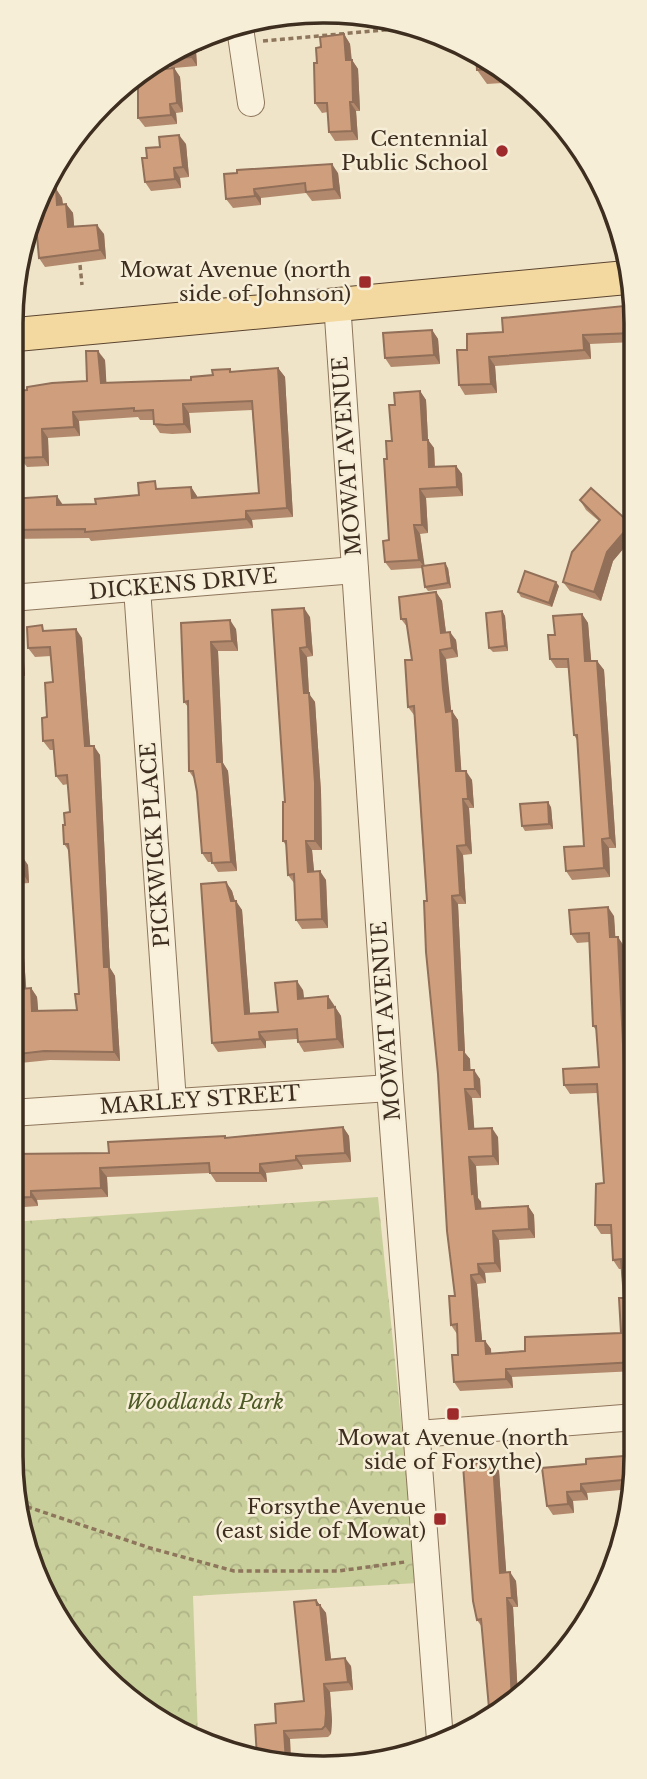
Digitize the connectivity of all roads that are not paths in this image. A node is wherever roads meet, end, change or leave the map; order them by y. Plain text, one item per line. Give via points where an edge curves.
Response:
1 (242, 35) edge
2 (251, 103) dead end
3 (621, 277) edge
4 (337, 302) junction
5 (23, 334) edge
6 (355, 570) junction
7 (137, 588) junction
8 (23, 597) edge
9 (390, 1088) junction
10 (173, 1102) junction
11 (23, 1111) edge
12 (624, 1418) edge
13 (418, 1434) junction
14 (439, 1733) edge

1 - 2 street
3 - 4 main road
4 - 5 main road
4 - 6 street, MOWAT AVENUE
6 - 7 street, DICKENS DRIVE
6 - 9 street, MOWAT AVENUE
7 - 8 street, DICKENS DRIVE
7 - 10 street, PICKWICK PLACE
9 - 10 street, MARLEY STREET
9 - 13 street, MOWAT AVENUE
10 - 11 street, MARLEY STREET
12 - 13 street
13 - 14 street, MOWAT AVENUE

